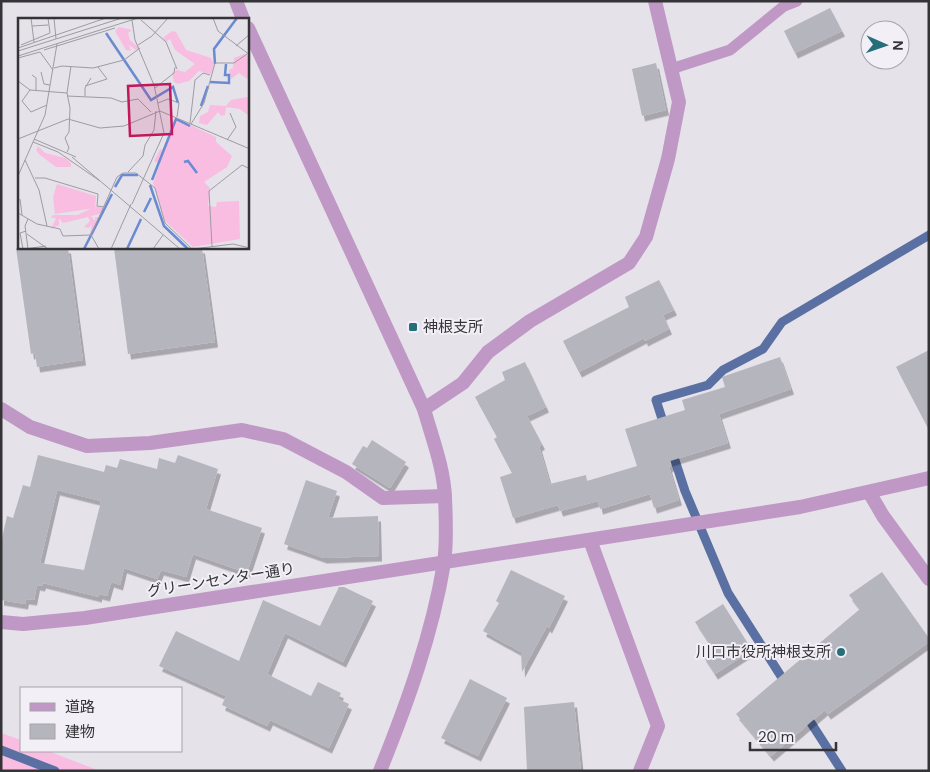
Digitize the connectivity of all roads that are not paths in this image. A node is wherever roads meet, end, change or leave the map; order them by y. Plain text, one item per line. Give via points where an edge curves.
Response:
1 (236, 1) edge
2 (655, 1) edge
3 (797, 1) edge
4 (243, 18) edge
5 (249, 30) edge
6 (671, 69) junction
7 (1, 409) edge
8 (424, 409) junction
9 (929, 478) edge
10 (869, 492) junction
11 (445, 496) junction
12 (590, 540) junction
13 (444, 562) junction
14 (929, 579) edge
15 (1, 622) edge
16 (380, 771) edge
17 (640, 771) edge

1 - 4 street
2 - 6 street
3 - 6 lane via 784,6 730,50
5 - 8 street
6 - 8 street via 678,102 668,159 646,237 629,263 530,322 488,352 463,384
7 - 11 street via 30,427 87,446 150,443 242,430 283,439 346,472 383,498
8 - 11 street
9 - 10 street, グリーンセンター通り
10 - 12 street, グリーンセンター通り via 800,507
10 - 14 street
11 - 13 street
12 - 13 street, グリーンセンター通り
12 - 17 street via 658,726
13 - 15 street, グリーンセンター通り via 85,618 23,624
13 - 16 street via 430,628 404,710

